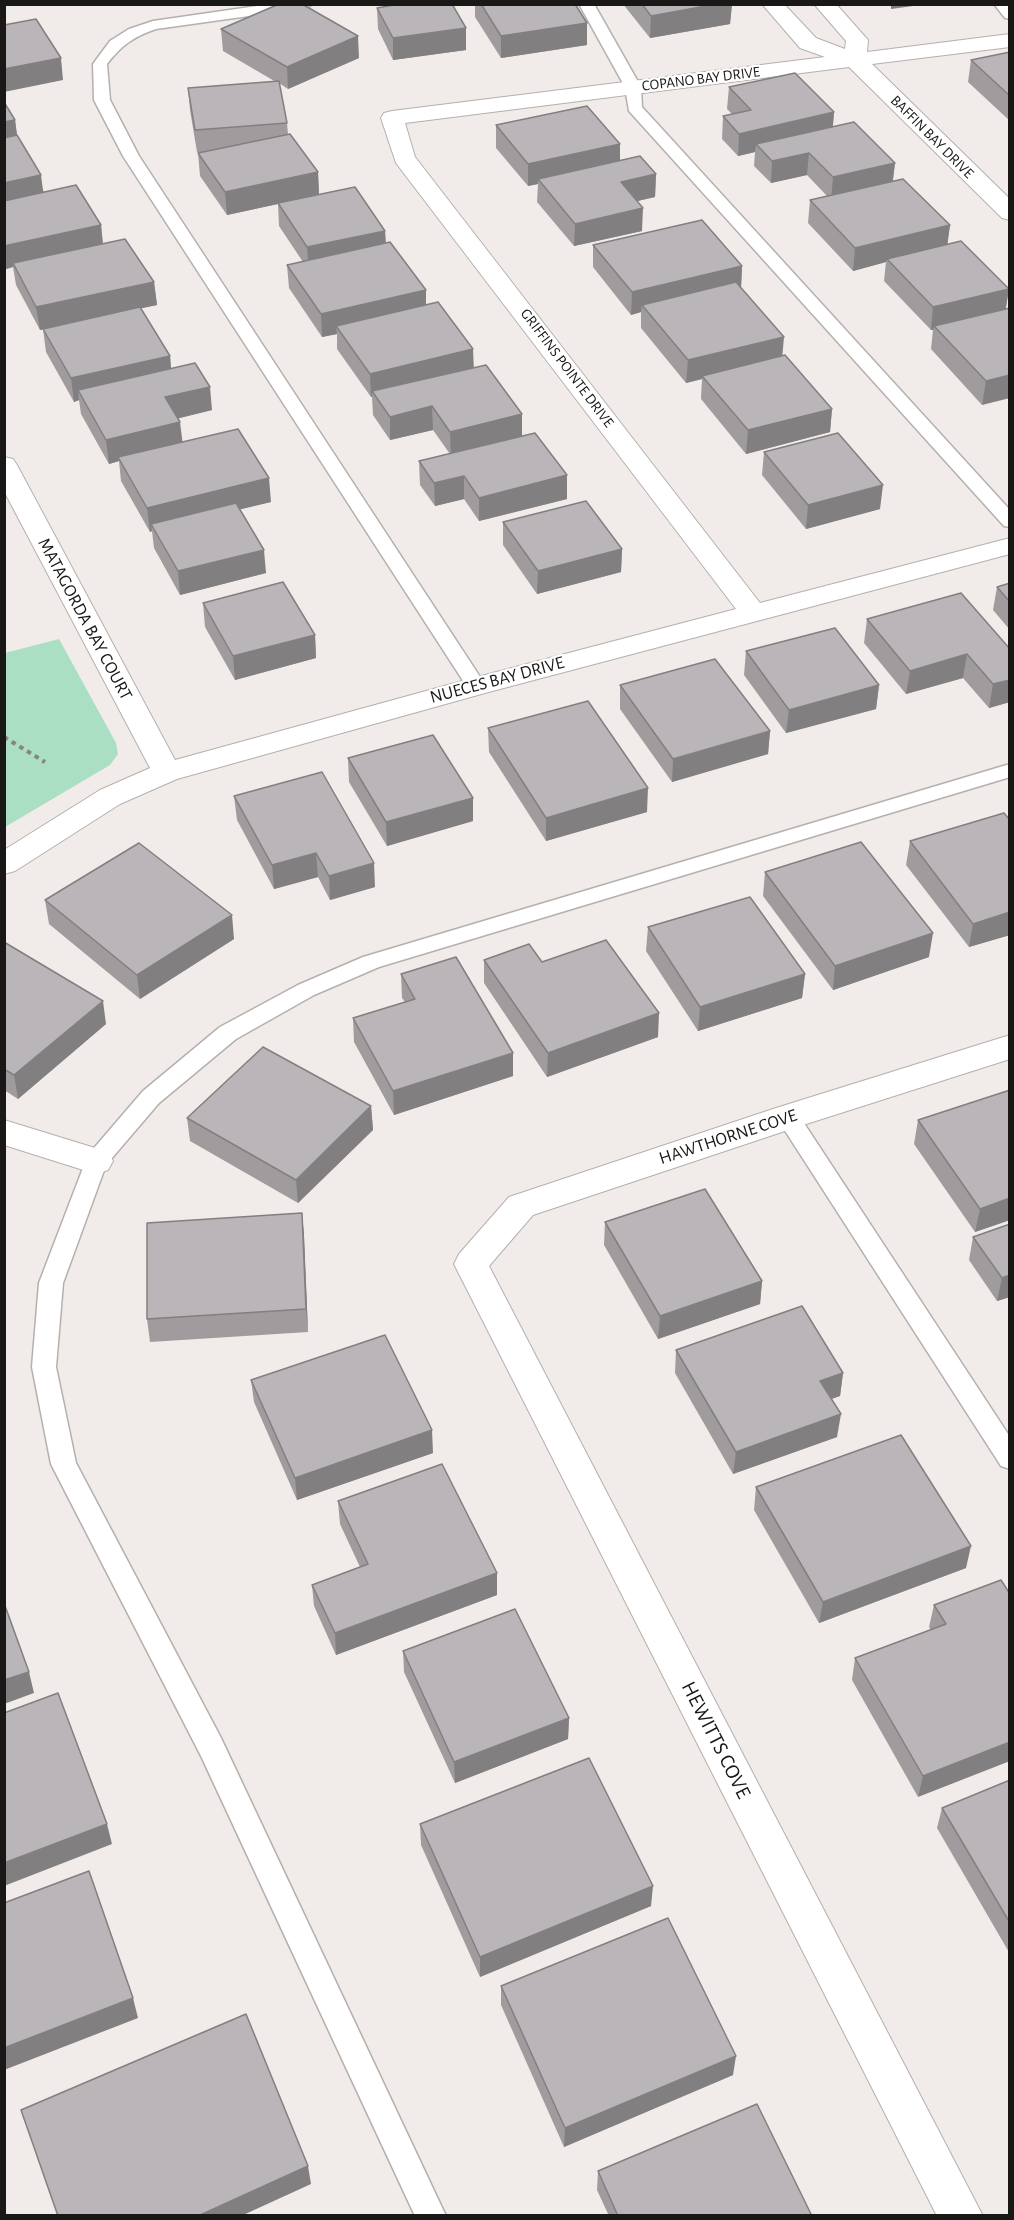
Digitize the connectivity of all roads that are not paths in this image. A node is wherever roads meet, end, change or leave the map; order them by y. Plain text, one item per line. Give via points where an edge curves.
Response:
1 (306, 4) edge
2 (586, 4) edge
3 (772, 4) edge
4 (824, 4) edge
5 (1001, 4) edge
6 (1010, 15) edge
7 (1010, 40) edge
8 (855, 60) junction
9 (633, 87) junction
10 (392, 118) joint
11 (1010, 213) edge
12 (4, 465) edge
13 (1010, 522) edge
14 (1010, 546) edge
15 (753, 612) junction
16 (476, 686) junction
17 (1010, 770) edge
18 (167, 772) junction
19 (4, 864) edge
20 (1010, 1047) edge
21 (788, 1117) junction
22 (4, 1132) edge
23 (96, 1161) junction
24 (471, 1264) joint
25 (1010, 1459) edge
26 (431, 2216) edge
27 (961, 2216) edge

1 - 16 lane via 179,20 134,32 116,44 100,64 102,100 132,156
2 - 9 lane
3 - 8 street, BAFFIN BAY DRIVE via 808,43
4 - 8 street via 857,40
5 - 6 lane
7 - 8 street, COPANO BAY DRIVE
8 - 9 street, COPANO BAY DRIVE
8 - 11 street, BAFFIN BAY DRIVE
9 - 10 street, COPANO BAY DRIVE
9 - 13 lane via 634,108
10 - 15 street, GRIFFINS POINTE DRIVE via 404,158
12 - 18 street, MATAGORDA BAY COURT
14 - 15 street, NUECES BAY DRIVE
15 - 16 street, NUECES BAY DRIVE
16 - 18 street, NUECES BAY DRIVE
17 - 23 lane via 360,967 306,990 228,1033 151,1096
18 - 19 street, NUECES BAY DRIVE via 110,797
20 - 21 street, HAWTHORNE COVE
21 - 24 street, HAWTHORNE COVE via 521,1206
21 - 25 lane
22 - 23 street
23 - 26 lane via 51,1283 44,1367 64,1464 212,1747
24 - 27 street, HEWITTS COVE

